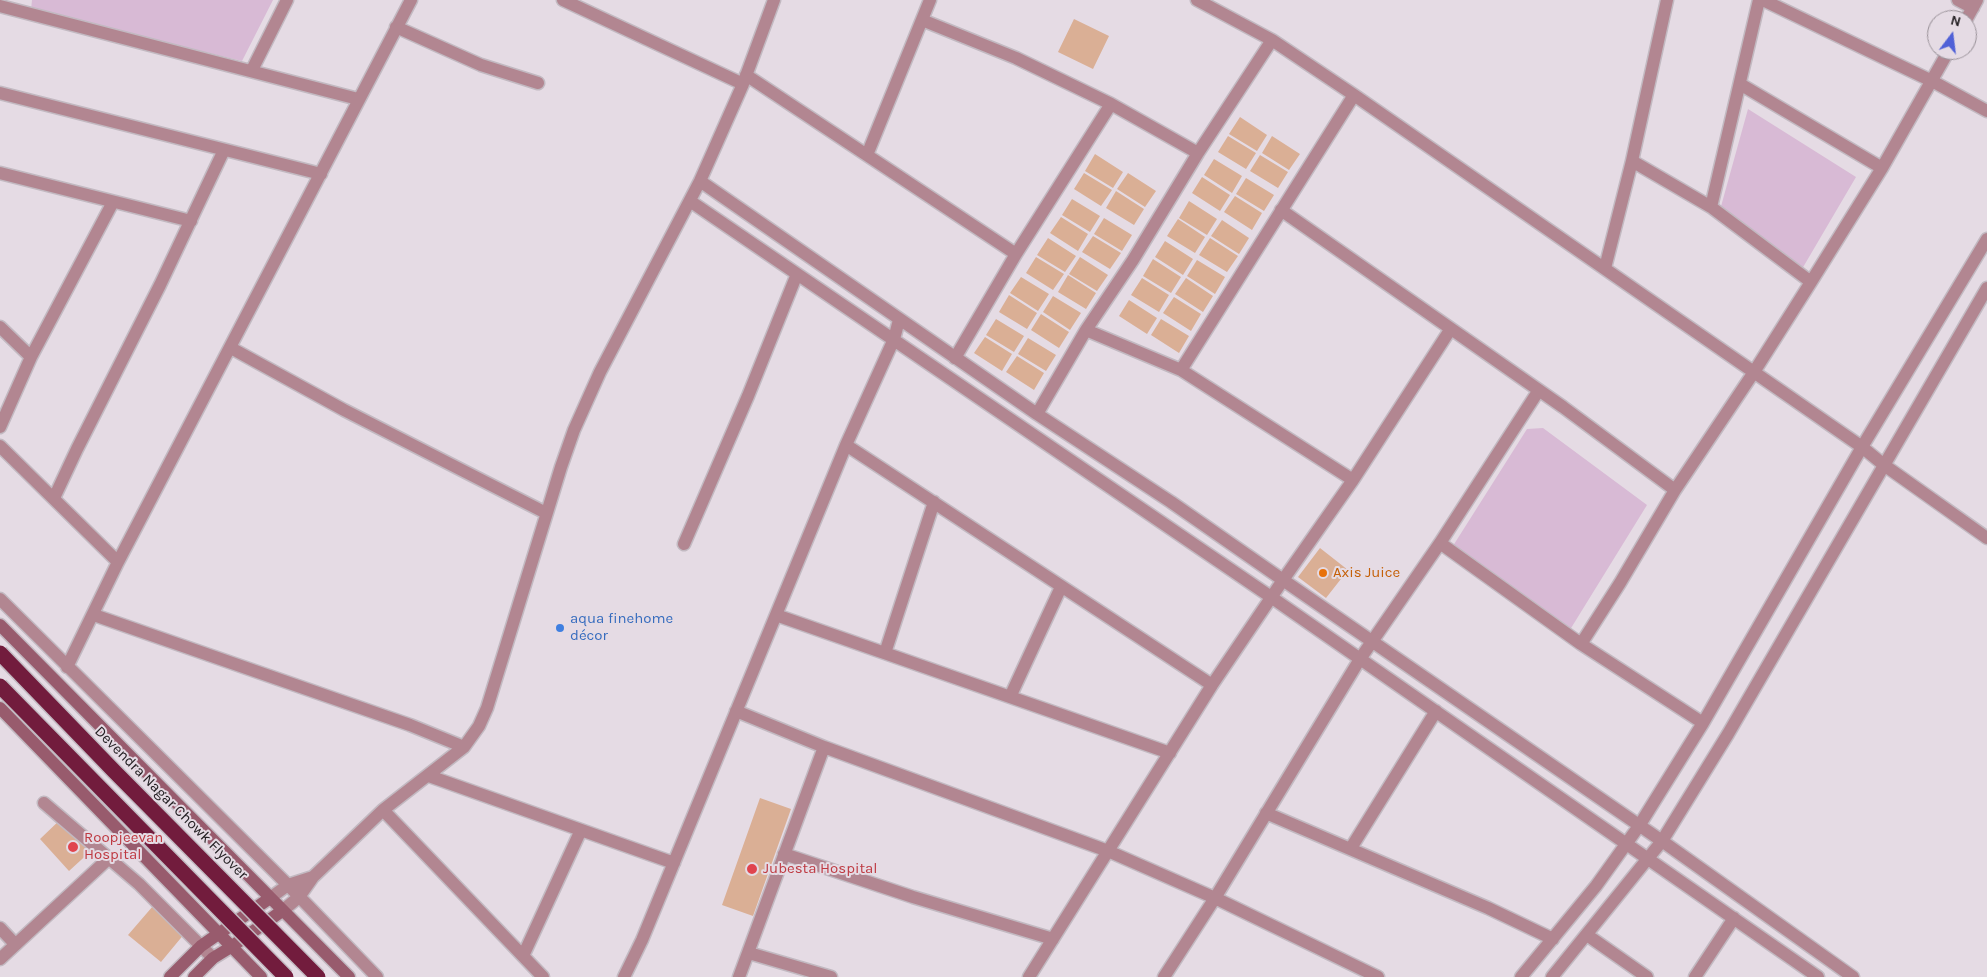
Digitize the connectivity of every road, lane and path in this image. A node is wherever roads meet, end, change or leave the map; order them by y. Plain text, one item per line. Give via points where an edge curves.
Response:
1 (287, 0) edge
2 (411, 0) edge
3 (562, 0) edge
4 (774, 0) edge
5 (930, 0) edge
6 (1197, 0) edge
7 (1667, 0) edge
8 (1759, 0) edge
9 (1763, 0) edge
10 (1958, 0) edge
11 (6, 4) edge
12 (1975, 4) edge
13 (922, 20) junction
14 (396, 28) junction
15 (1272, 40) junction
16 (1944, 60) edge
17 (252, 70) junction
18 (744, 79) junction
19 (1932, 81) junction
20 (538, 83) dead end
21 (1740, 84) junction
22 (1354, 95) junction
23 (2, 97) edge
24 (358, 99) junction
25 (1111, 104) junction
26 (1987, 111) edge
27 (224, 150) junction
28 (1198, 153) junction
29 (868, 155) junction
30 (1632, 161) junction
31 (1882, 168) junction
32 (0, 173) edge
33 (321, 174) junction
34 (700, 181) junction
35 (690, 201) junction
36 (112, 202) junction
37 (1711, 207) junction
38 (1281, 210) junction
39 (190, 221) junction
40 (1987, 239) edge
41 (1016, 254) junction
42 (1605, 268) junction
43 (797, 274) junction
44 (1811, 282) junction
45 (1987, 288) edge
46 (899, 320) junction
47 (0, 327) edge
48 (1086, 330) junction
49 (1450, 330) junction
50 (894, 339) junction
51 (231, 348) junction
52 (31, 357) junction
53 (955, 358) junction
54 (1181, 370) junction
55 (1754, 372) junction
56 (1539, 390) junction
57 (1037, 414) junction
58 (0, 427) edge
59 (846, 445) junction
60 (0, 446) edge
61 (1862, 447) junction
62 (1884, 465) junction
63 (1353, 480) junction
64 (1676, 490) junction
65 (54, 498) junction
66 (934, 502) junction
67 (546, 513) junction
68 (1987, 538) edge
69 (1440, 543) junction
70 (684, 544) dead end
71 (118, 562) junction
72 (1283, 580) junction
73 (1061, 587) junction
74 (1271, 597) junction
75 (0, 599) edge
76 (94, 615) junction
77 (776, 615) junction
78 (0, 625) edge
79 (1372, 642) junction
80 (1580, 644) junction
81 (0, 653) edge
82 (885, 653) junction
83 (1360, 659) junction
84 (67, 667) junction
85 (1212, 685) junction
86 (0, 686) edge
87 (1010, 697) junction
88 (0, 708) edge
89 (736, 711) junction
90 (1436, 711) junction
91 (1703, 723) junction
92 (464, 747) junction
93 (824, 747) junction
94 (1170, 754) junction
95 (429, 776) junction
96 (44, 803) dead end
97 (383, 810) junction
98 (1266, 813) junction
99 (1639, 826) junction
100 (581, 830) junction
101 (1662, 841) junction
102 (1627, 843) junction
103 (1351, 848) junction
104 (1108, 851) junction
105 (784, 854) junction
106 (1649, 858) junction
107 (108, 859) junction
108 (674, 863) junction
109 (313, 877) junction
110 (288, 885) junction
111 (299, 897) junction
112 (270, 898) junction
113 (1215, 898) junction
114 (282, 911) junction
115 (1734, 918) junction
116 (0, 928) edge
117 (219, 933) junction
118 (1587, 935) junction
119 (1053, 939) junction
120 (1553, 939) junction
121 (15, 944) junction
122 (201, 946) junction
123 (232, 947) junction
124 (749, 953) junction
125 (523, 956) junction
126 (213, 958) junction
127 (0, 959) edge
128 (170, 977) edge
129 (194, 977) edge
130 (261, 977) edge
131 (286, 977) edge
132 (318, 977) edge
133 (349, 977) edge
134 (377, 977) edge
135 (543, 977) edge
136 (624, 977) edge
137 (739, 977) edge
138 (831, 977) edge
139 (1029, 977) edge
140 (1164, 977) edge
141 (1378, 977) edge
142 (1522, 977) edge
143 (1552, 977) edge
144 (1647, 977) edge
145 (1695, 977) edge
146 (1818, 977) edge
147 (1854, 977) edge

1 - 17 street
2 - 14 street
3 - 18 street
4 - 18 street
5 - 13 street
6 - 15 street
7 - 30 street
8 - 21 street
9 - 19 street
10 - 12 street
11 - 17 street
13 - 25 street via 1016,58
13 - 29 street
14 - 20 street via 481,65
14 - 24 street
15 - 22 street
15 - 28 street
16 - 19 street
17 - 24 street
18 - 29 street
18 - 34 street
19 - 26 street
19 - 31 street
21 - 31 street
21 - 37 street
22 - 38 street
22 - 42 street
23 - 27 street
24 - 33 street
25 - 28 street
25 - 41 street
27 - 33 street
27 - 39 street
28 - 48 street
29 - 41 street
30 - 37 street
30 - 42 street
31 - 44 street
32 - 36 street
33 - 51 street
34 - 35 street
34 - 46 street
35 - 43 street
35 - 67 street via 600,372 574,430
36 - 39 street
36 - 52 street
37 - 44 street
38 - 49 street
38 - 54 street
39 - 65 street
40 - 61 street
41 - 53 street
42 - 55 street
43 - 50 street
43 - 70 street
44 - 55 street
45 - 62 street
46 - 50 street
46 - 53 street
47 - 52 street
48 - 54 street
48 - 57 street
49 - 56 street
49 - 63 street
50 - 59 street
50 - 74 street
51 - 67 street
51 - 71 street
52 - 58 street
53 - 57 street
54 - 63 street
55 - 61 street
55 - 64 street
56 - 64 street
56 - 69 street
57 - 72 street
59 - 66 street
59 - 77 street
60 - 65 street
61 - 62 street
61 - 91 street
62 - 68 street
62 - 101 street
63 - 72 street
64 - 80 street
65 - 71 street
66 - 73 street
66 - 82 street
67 - 92 street via 487,708
69 - 79 street
69 - 80 street
71 - 76 street
72 - 74 street
72 - 79 street
73 - 85 street
73 - 87 street
74 - 83 street
74 - 85 street
75 - 84 street
76 - 84 street
76 - 92 street via 410,725
77 - 82 street
77 - 89 street
78 - 112 street
79 - 83 street
79 - 99 street
80 - 91 street
81 - 132 highway, Devendra Nagar Chowk Flyover, bridge
82 - 87 street
83 - 90 street
83 - 98 street
84 - 110 street
85 - 94 street
86 - 131 highway, bridge
87 - 94 street
88 - 117 street
89 - 93 street
89 - 108 street
90 - 102 street
90 - 103 street
91 - 99 street
92 - 95 street
93 - 104 street
93 - 105 street
94 - 104 street
95 - 97 street
95 - 100 street
96 - 107 street
97 - 109 street
97 - 125 street
98 - 103 street
98 - 113 street
99 - 101 street
99 - 102 street
100 - 108 street
100 - 125 street
101 - 106 street
101 - 147 street
102 - 106 street
102 - 120 street
103 - 120 street
104 - 113 street
104 - 119 street
105 - 119 street
105 - 124 street
106 - 115 street
106 - 118 street
107 - 121 street
107 - 122 street via 139,884
108 - 136 street
109 - 110 street
109 - 111 street
110 - 111 street
110 - 112 street
111 - 114 street
111 - 134 street
112 - 114 street
112 - 117 street
113 - 140 street
113 - 141 street
114 - 123 street
114 - 133 street
115 - 145 street
115 - 146 street
116 - 121 street
117 - 122 street
117 - 123 street
118 - 143 street
118 - 144 street
119 - 139 street
120 - 142 street
121 - 127 street
122 - 126 street
122 - 128 street
123 - 126 street
123 - 130 street
124 - 137 street
124 - 138 street
125 - 135 street
126 - 129 street

